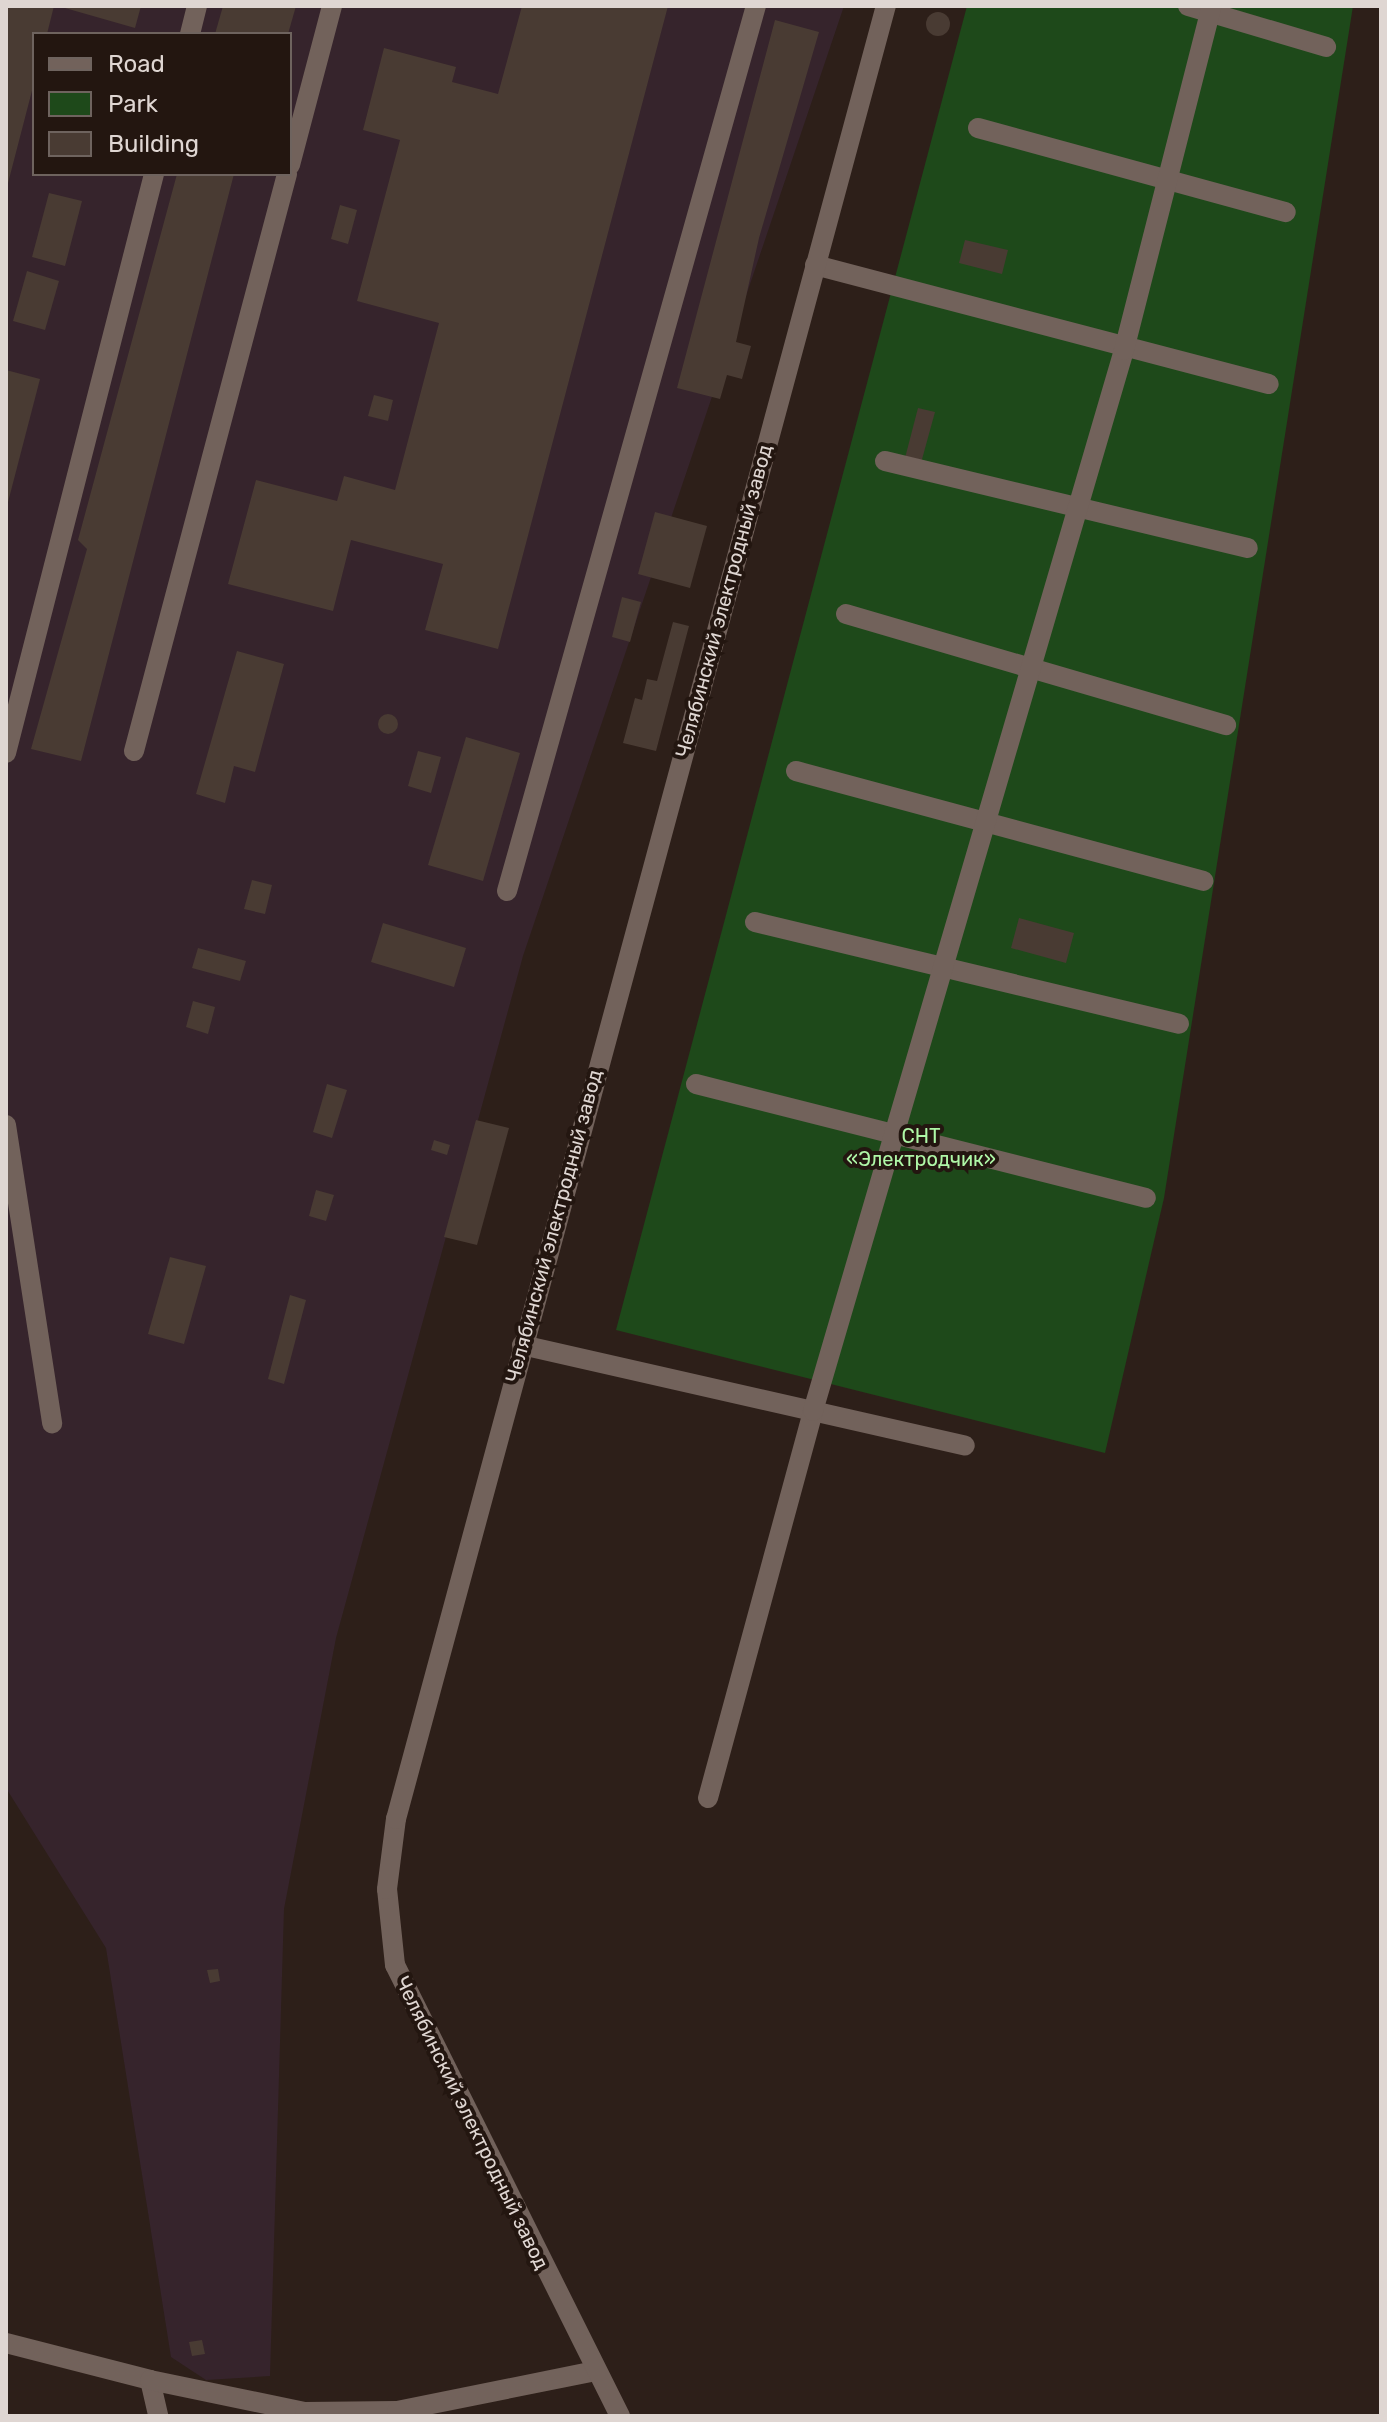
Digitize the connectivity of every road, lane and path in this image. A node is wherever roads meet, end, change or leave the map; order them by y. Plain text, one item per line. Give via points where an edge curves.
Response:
1 (197, 6) edge
2 (332, 6) edge
3 (756, 6) edge
4 (886, 6) edge
5 (1188, 6) edge
6 (1212, 9) edge
7 (190, 32) edge
8 (1326, 47) dead end
9 (978, 128) dead end
10 (292, 157) edge
11 (153, 176) edge
12 (286, 176) edge
13 (1173, 177) junction
14 (1286, 212) dead end
15 (815, 265) junction
16 (1124, 350) junction
17 (1269, 384) dead end
18 (885, 461) dead end
19 (1079, 510) junction
20 (1248, 548) dead end
21 (846, 614) dead end
22 (1031, 668) junction
23 (1226, 725) dead end
24 (134, 751) dead end
25 (6, 753) edge
26 (796, 771) dead end
27 (984, 823) junction
28 (1203, 881) dead end
29 (507, 891) dead end
30 (755, 922) dead end
31 (943, 972) junction
32 (1179, 1024) dead end
33 (696, 1084) dead end
34 (6, 1125) edge
35 (895, 1133) junction
36 (1146, 1198) dead end
37 (522, 1345) junction
38 (813, 1411) junction
39 (52, 1423) dead end
40 (965, 1446) dead end
41 (708, 1798) dead end
42 (6, 2343) edge
43 (596, 2371) junction
44 (150, 2380) junction
45 (158, 2416) edge
46 (620, 2416) edge

1 - 7 street
2 - 10 street
3 - 29 street
4 - 15 street, Челябинский электродный завод
5 - 6 street
6 - 8 street
6 - 13 street
9 - 13 street
11 - 25 street
12 - 24 street
13 - 14 street
13 - 16 street
15 - 16 street
15 - 37 street, Челябинский электродный завод via 815,299
16 - 17 street
16 - 19 street
18 - 19 street
19 - 20 street
19 - 22 street
21 - 22 street
22 - 23 street
22 - 27 street
26 - 27 street
27 - 28 street
27 - 31 street
30 - 31 street
31 - 32 street
31 - 35 street
33 - 35 street
34 - 39 street
35 - 36 street
35 - 38 street
37 - 38 street
37 - 43 street, Челябинский электродный завод via 396,1819 387,1889 395,1965
38 - 40 street
38 - 41 street
42 - 44 street
43 - 44 street via 397,2411 305,2412
43 - 46 street, Челябинский электродный завод
44 - 45 street

